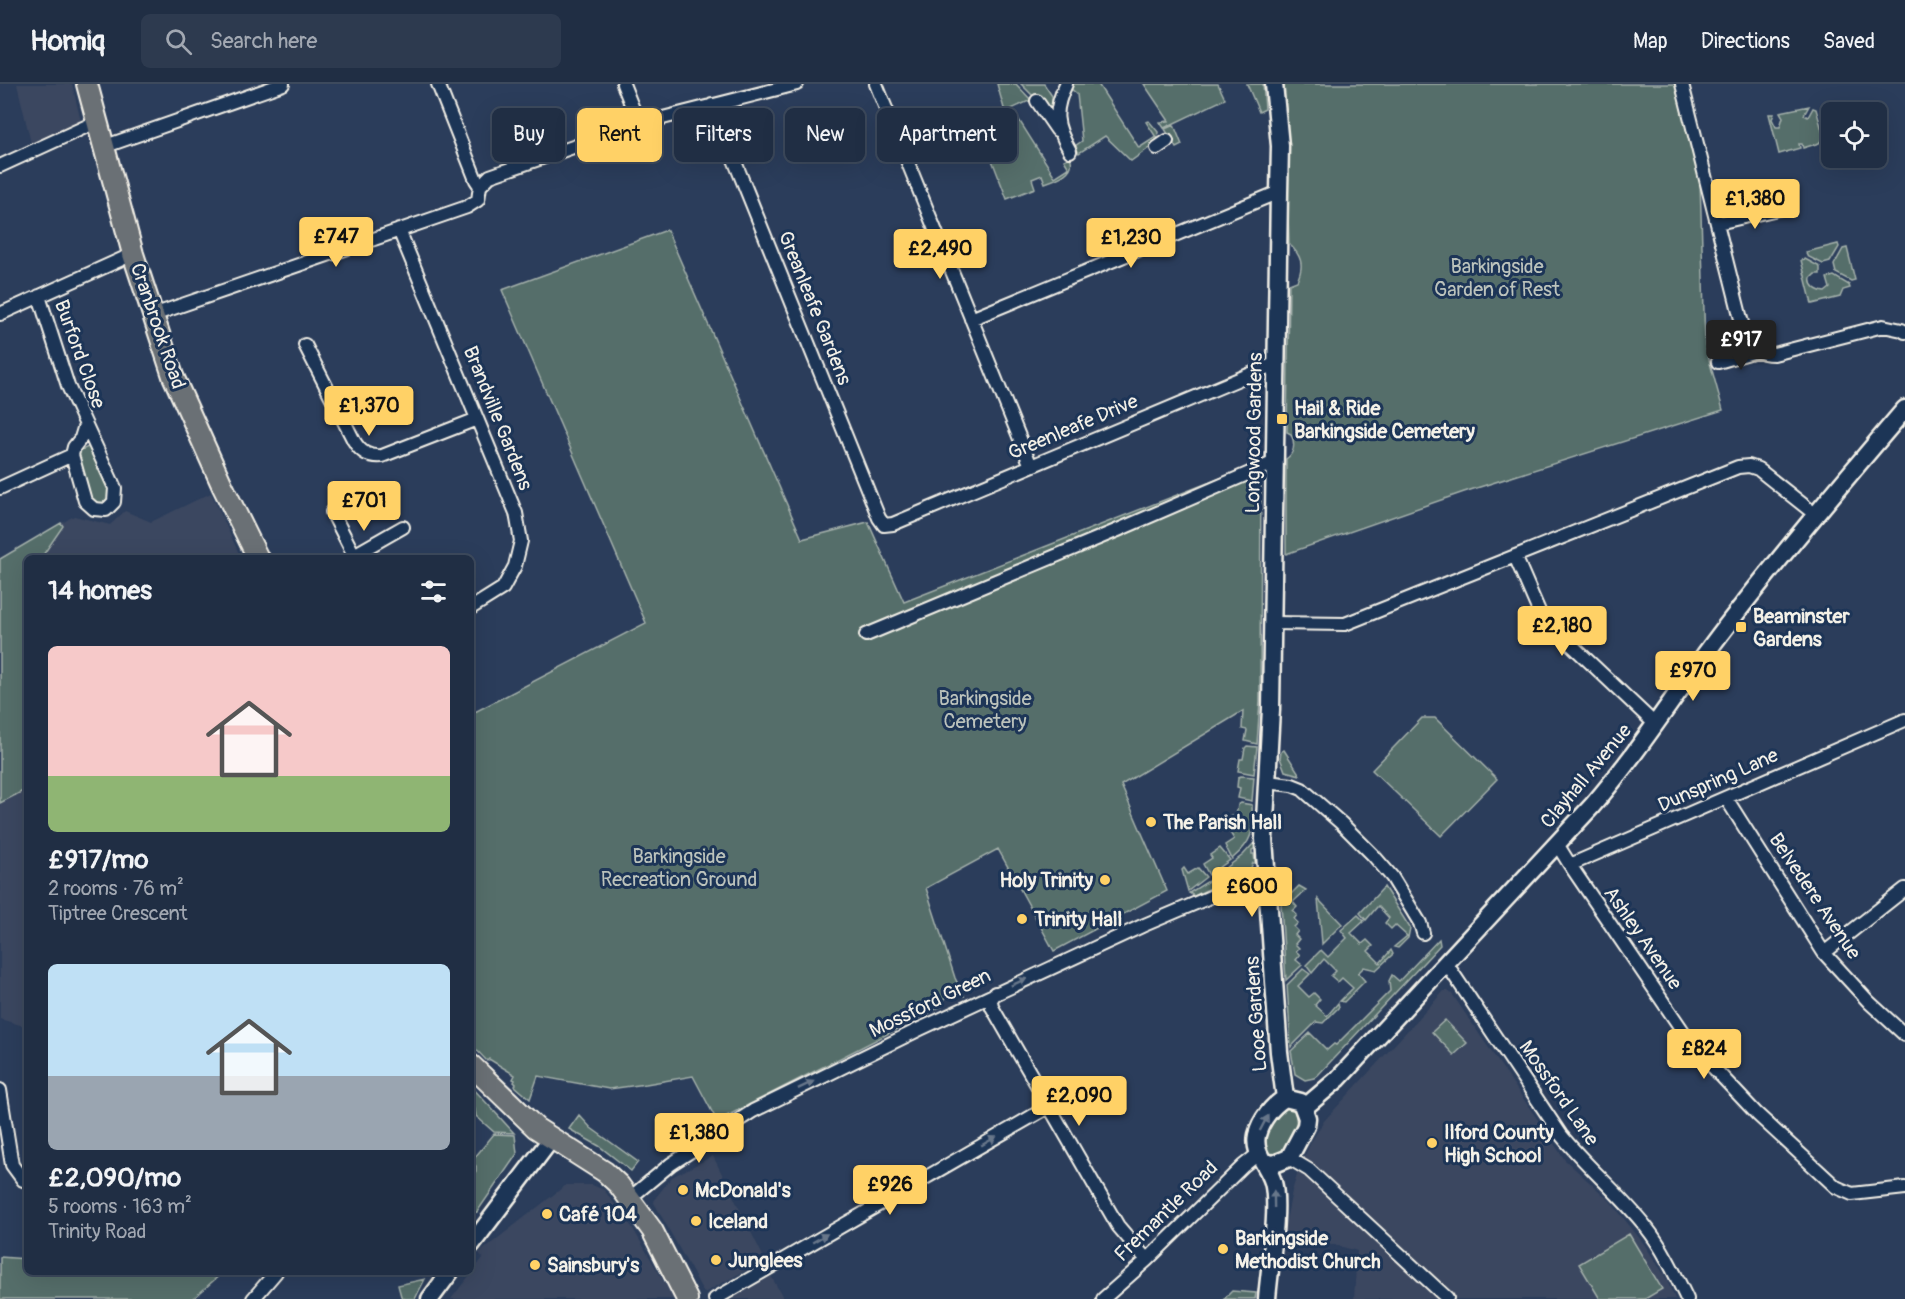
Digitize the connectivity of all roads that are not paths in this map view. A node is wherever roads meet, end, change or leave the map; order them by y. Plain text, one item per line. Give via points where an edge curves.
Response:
1 (87, 84) edge
2 (283, 84) edge
3 (438, 84) edge
4 (623, 84) edge
5 (797, 84) edge
6 (876, 84) edge
7 (1066, 84) edge
8 (1274, 84) edge
9 (1686, 85) edge
10 (1037, 101) dead end
11 (712, 105) junction
12 (633, 108) edge
13 (662, 118) edge
14 (96, 122) junction
15 (1061, 135) junction
16 (577, 146) edge
17 (103, 147) junction
18 (1070, 151) dead end
19 (0, 165) edge
20 (480, 186) junction
21 (1279, 192) junction
22 (1786, 207) dead end
23 (1718, 223) junction
24 (399, 230) junction
25 (133, 255) junction
26 (39, 296) junction
27 (0, 314) edge
28 (153, 315) junction
29 (971, 319) junction
30 (1905, 332) edge
31 (305, 345) dead end
32 (1756, 351) junction
33 (1718, 362) dead end
34 (1276, 363) junction
35 (1905, 409) edge
36 (477, 419) junction
37 (85, 425) junction
38 (72, 455) junction
39 (1275, 462) junction
40 (1031, 466) junction
41 (0, 488) edge
42 (332, 512) dead end
43 (1816, 515) junction
44 (884, 525) joint
45 (403, 527) dead end
46 (257, 555) edge
47 (354, 555) edge
48 (356, 555) edge
49 (1515, 556) junction
50 (474, 607) edge
51 (1272, 622) junction
52 (866, 635) dead end
53 (1905, 720) edge
54 (1656, 725) junction
55 (1267, 782) junction
56 (1726, 798) junction
57 (1557, 844) junction
58 (1570, 865) junction
59 (1266, 884) junction
60 (1905, 889) edge
61 (1423, 933) dead end
62 (1824, 953) junction
63 (1446, 963) junction
64 (995, 993) junction
65 (1905, 1035) edge
66 (474, 1068) edge
67 (0, 1090) edge
68 (1285, 1098) junction
69 (1050, 1106) junction
70 (1304, 1108) junction
71 (552, 1138) junction
72 (1261, 1158) junction
73 (1289, 1158) junction
74 (24, 1180) edge
75 (1905, 1188) edge
76 (630, 1198) junction
77 (474, 1241) edge
78 (1147, 1260) junction
79 (273, 1275) edge
80 (448, 1275) edge
81 (1447, 1298) dead end
82 (253, 1299) edge
83 (430, 1299) edge
84 (687, 1299) edge
85 (715, 1299) edge
86 (1103, 1299) edge
87 (1267, 1299) edge
88 (1687, 1299) edge

1 - 14 main road, Cranbrook Road
2 - 17 street
3 - 20 street
4 - 12 street
5 - 11 street
6 - 29 street
7 - 15 street via 1058,101
8 - 21 street, Longwood Gardens via 1280,146
9 - 23 street
10 - 15 street
11 - 13 street
11 - 44 street, Greanleafe Gardens
14 - 17 main road, Cranbrook Road
14 - 19 street
15 - 18 street
16 - 20 street via 490,176
17 - 25 main road, Cranbrook Road
20 - 24 street via 478,200 467,207
21 - 29 street
21 - 34 street, Longwood Gardens
22 - 23 street
23 - 32 street via 1745,335
24 - 28 street
24 - 36 street, Brandville Gardens
25 - 26 street
25 - 28 main road, Cranbrook Road
26 - 27 street
26 - 37 street, Burford Close
28 - 46 main road, Cranbrook Road via 176,381
29 - 40 street
30 - 32 street via 1883,326 1785,352
31 - 36 street via 307,361 364,453 382,456
32 - 33 street
34 - 39 street, Longwood Gardens
34 - 40 street, Greenleafe Drive
35 - 43 street, Clayhall Avenue
36 - 50 street, Brandville Gardens via 516,513 521,541 515,566 503,588
37 - 38 street, Burford Close
37 - 38 street, Burford Close via 115,488 114,502 106,510 94,509 85,501
38 - 41 street
39 - 51 street, Longwood Gardens
39 - 52 street
40 - 44 street, Greenleafe Drive
42 - 47 street
43 - 49 street via 1758,469 1738,467
43 - 54 street, Clayhall Avenue via 1730,621
45 - 48 street
49 - 51 street via 1345,624
49 - 54 street via 1541,616
51 - 55 street, Longwood Gardens
53 - 56 street, Dunspring Lane
54 - 57 street, Clayhall Avenue
55 - 59 street, Looe Gardens
55 - 61 street via 1302,789 1341,823 1392,877
56 - 58 street, Dunspring Lane
56 - 62 street, Belvedere Avenue
57 - 58 street
57 - 63 street, Clayhall Avenue
58 - 75 street, Ashley Avenue via 1693,1046 1757,1114 1836,1187 1852,1194
64 -> 59 street, Mossford Green via 1222,892
59 - 68 street, Looe Gardens
60 - 62 street
62 - 65 street, Belvedere Avenue
63 - 70 street via 1338,1079
63 - 88 street, Mossford Lane via 1561,1135 1647,1228
64 - 69 street via 992,1007
76 -> 64 street, Mossford Green via 671,1164 753,1111
66 - 71 main road via 536,1128
67 - 74 street via 12,1166
68 - 70 street via 1301,1102
72 -> 68 street via 1257,1136 1276,1104
69 - 78 street via 1119,1226
85 -> 69 street
70 - 73 street via 1306,1126
71 - 76 main road via 605,1172
71 - 77 street
72 - 73 street via 1274,1164
72 - 78 street, Fremantle Road via 1243,1166
87 -> 72 street via 1274,1192
73 - 81 street via 1309,1170
76 - 84 main road via 652,1230
78 - 86 street, Fremantle Road
79 - 82 street
80 - 83 street

